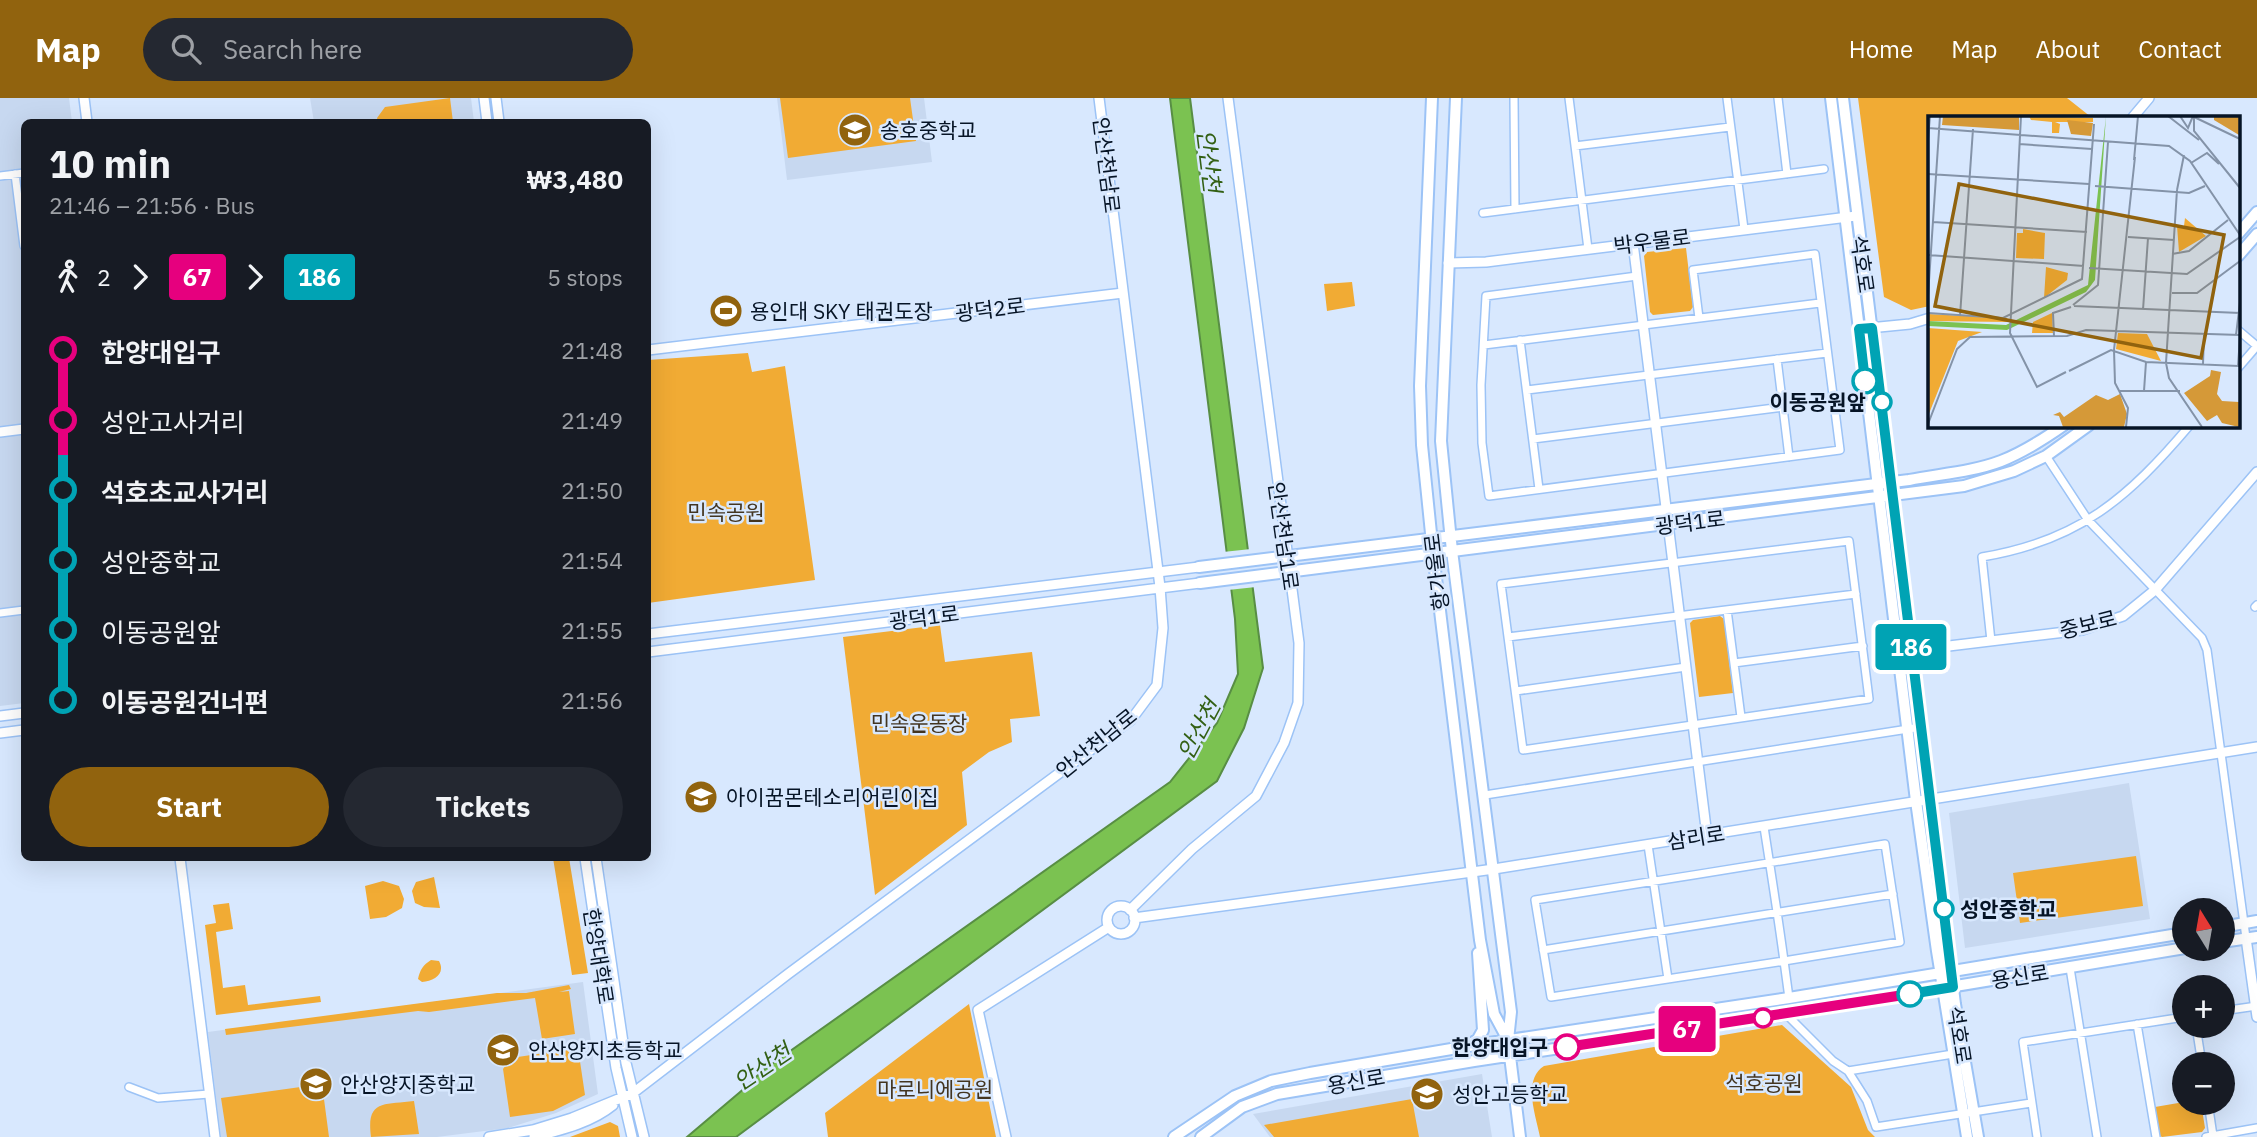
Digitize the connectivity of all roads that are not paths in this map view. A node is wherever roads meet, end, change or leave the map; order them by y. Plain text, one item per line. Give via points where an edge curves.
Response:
1 (84, 98) edge
2 (484, 98) edge
3 (496, 98) edge
4 (1099, 98) edge
5 (1228, 98) edge
6 (1432, 98) edge
7 (1456, 98) edge
8 (1514, 98) edge
9 (1569, 98) edge
10 (1727, 98) edge
11 (1778, 98) edge
12 (1831, 98) edge
13 (1843, 98) edge
14 (2146, 99) edge
15 (2134, 116) edge
16 (87, 119) edge
17 (487, 119) edge
18 (499, 119) edge
19 (1730, 127) junction
20 (1575, 146) junction
21 (1824, 169) dead end
22 (21, 173) edge
23 (15, 174) junction
24 (1787, 174) junction
25 (0, 176) edge
26 (1737, 180) junction
27 (1581, 200) junction
28 (1515, 209) junction
29 (2257, 212) edge
30 (1483, 213) dead end
31 (1850, 217) junction
32 (21, 222) edge
33 (1744, 229) junction
34 (2240, 232) edge
35 (2257, 234) edge
36 (1633, 243) junction
37 (1588, 248) junction
38 (2240, 254) edge
39 (1448, 263) junction
40 (1637, 276) junction
41 (1123, 293) junction
42 (1820, 303) junction
43 (1699, 318) junction
44 (1928, 322) edge
45 (1643, 325) junction
46 (1872, 328) junction
47 (1859, 329) junction
48 (2240, 332) edge
49 (1520, 340) junction
50 (1484, 345) junction
51 (2257, 346) edge
52 (651, 350) edge
53 (1827, 354) junction
54 (1777, 359) junction
55 (2240, 366) edge
56 (1649, 374) junction
57 (1527, 390) junction
58 (1783, 407) junction
59 (1656, 423) junction
60 (2061, 427) edge
61 (2086, 427) edge
62 (2188, 427) edge
63 (21, 429) edge
64 (0, 432) edge
65 (1533, 439) junction
66 (2046, 456) junction
67 (1789, 457) junction
68 (2257, 472) edge
69 (1662, 473) junction
70 (1892, 481) junction
71 (1878, 482) junction
72 (1539, 489) junction
73 (1894, 496) junction
74 (1879, 497) junction
75 (1666, 508) junction
76 (2088, 520) junction
77 (1669, 525) junction
78 (1450, 535) junction
79 (1432, 537) junction
80 (1452, 551) junction
81 (1433, 553) junction
82 (1287, 555) junction
83 (1674, 563) junction
84 (1199, 567) joint
85 (1157, 570) junction
86 (1289, 571) junction
87 (1200, 583) joint
88 (1160, 587) junction
89 (2155, 590) junction
90 (1856, 594) junction
91 (21, 610) edge
92 (1727, 610) junction
93 (0, 613) edge
94 (1680, 615) junction
95 (651, 634) edge
96 (1508, 637) junction
97 (1991, 641) junction
98 (1863, 646) junction
99 (1912, 651) junction
100 (651, 652) edge
101 (1899, 652) junction
102 (1734, 663) junction
103 (1686, 667) junction
104 (1516, 691) junction
105 (21, 713) edge
106 (0, 716) edge
107 (1741, 717) junction
108 (1693, 724) junction
109 (1921, 727) junction
110 (1907, 729) junction
111 (21, 730) edge
112 (0, 733) edge
113 (2257, 747) edge
114 (2220, 752) junction
115 (1697, 763) junction
116 (1485, 795) junction
117 (1930, 799) junction
118 (1916, 801) junction
119 (1764, 827) junction
120 (1707, 836) junction
121 (1648, 845) junction
122 (180, 861) edge
123 (584, 861) edge
124 (596, 861) edge
125 (1769, 863) junction
126 (1494, 869) junction
127 (1472, 870) junction
128 (1653, 882) junction
129 (1893, 894) junction
130 (1777, 912) junction
131 (1132, 914) junction
132 (2257, 922) edge
133 (2243, 924) junction
134 (2235, 925) edge
135 (1109, 927) junction
136 (1660, 931) junction
137 (2172, 935) edge
138 (2251, 938) edge
139 (1480, 940) junction
140 (1543, 950) junction
141 (2172, 950) edge
142 (1784, 961) junction
143 (2070, 968) junction
144 (1946, 973) junction
145 (1668, 979) junction
146 (1948, 988) junction
147 (1789, 998) junction
148 (2256, 1006) edge
149 (2235, 1009) edge
150 (1786, 1014) junction
151 (2257, 1017) edge
152 (2172, 1019) edge
153 (2137, 1024) junction
154 (2080, 1033) junction
155 (1508, 1040) junction
156 (1469, 1046) junction
157 (1953, 1054) junction
158 (1510, 1056) junction
159 (1848, 1071) junction
160 (129, 1087) dead end
161 (633, 1093) junction
162 (209, 1094) junction
163 (623, 1098) junction
164 (2031, 1103) junction
165 (1968, 1113) junction
166 (2209, 1115) edge
167 (1517, 1117) junction
168 (2257, 1128) edge
169 (643, 1134) edge
170 (2210, 1136) edge
171 (215, 1137) edge
172 (489, 1137) edge
173 (534, 1137) edge
174 (632, 1137) edge
175 (1006, 1137) edge
176 (1174, 1137) edge
177 (1201, 1137) edge
178 (1513, 1137) edge
179 (1520, 1137) edge
180 (1966, 1137) edge
181 (1978, 1137) edge
182 (2037, 1137) edge
183 (2097, 1137) edge
184 (2156, 1137) edge

1 - 16 street
2 - 17 street
3 - 18 street
4 - 41 street, 안산천남로
5 - 82 street, 안산천남1로
6 - 79 main road, 항가울로 via 1420,386
7 - 39 main road, 항가울로
8 - 28 street
9 - 20 street
10 - 19 street
11 - 24 street
12 - 31 main road, 석호로
13 - 31 main road, 석호로
14 - 15 street
19 - 20 street
19 - 26 street
20 - 27 street
21 - 24 street
22 - 23 street
23 - 25 street
23 - 32 street
24 - 26 street
26 - 27 street
26 - 33 street
27 - 28 street
27 - 37 street
28 - 30 street
29 - 34 main road
31 - 33 street, 박우물로
31 - 46 main road, 석호로
31 - 47 main road, 석호로
33 - 36 street, 박우물로
35 - 38 main road
36 - 37 street, 박우물로
36 - 40 street
37 - 39 street, 박우물로
39 - 78 main road, 항가울로 via 1441,441
40 - 45 street
40 - 50 street via 1486,296
41 - 52 street, 광덕2로
41 - 85 street, 안산천남로
42 - 43 street
42 - 43 street via 1815,254 1693,270
42 - 53 street
43 - 45 street
44 - 46 street
45 - 49 street
45 - 56 street
46 - 47 street
46 - 70 main road, 석호로
47 - 71 main road, 석호로
48 - 51 street
49 - 50 street
49 - 57 street
50 - 72 street via 1482,443 1489,496
51 - 55 street
53 - 54 street
53 - 67 street via 1840,450
54 - 56 street
54 - 58 street
56 - 57 street
56 - 59 street
57 - 65 street
58 - 59 street
58 - 67 street
59 - 65 street
59 - 69 street
60 - 70 main road, 광덕1로 via 2000,461
61 - 66 main road, 광덕1로
62 - 76 street via 2129,492
63 - 64 street
65 - 72 street
66 - 73 main road, 광덕1로 via 1964,486
66 - 76 street
67 - 69 street
68 - 89 street, 중보로
69 - 72 street
69 - 75 street
70 - 71 main road, 광덕1로
70 - 73 main road, 석호로
71 - 74 main road, 석호로
71 - 75 main road, 광덕1로
73 - 74 main road, 광덕1로
73 - 99 main road, 석호로
74 - 77 main road, 광덕1로
74 - 101 main road, 석호로
75 - 77 street
75 - 78 main road, 광덕1로
76 - 89 street
76 - 97 street via 2030,547 1982,557
77 - 80 main road, 광덕1로
77 - 83 street
78 - 79 main road, 광덕1로
78 - 80 main road, 항가울로
79 - 81 main road, 항가울로
79 - 82 main road, 광덕1로
80 - 81 main road, 광덕1로
80 - 116 main road, 항가울로
81 - 86 main road, 광덕1로
81 - 127 main road, 항가울로
82 - 84 main road, 광덕1로
82 - 86 street, 안산천남1로
83 - 90 street via 1849,541
83 - 94 street
83 - 96 street via 1502,584
84 - 85 street, 광덕1로
85 - 88 street, 안산천남로
85 - 95 street, 광덕1로
86 - 87 main road, 광덕1로
86 - 131 street, 안산천남1로 via 1299,643 1298,703 1284,743 1256,796 1192,849
87 - 88 street, 광덕1로
88 - 100 street, 광덕1로
88 - 161 street, 안산천남로 via 1163,628 1157,685 1131,720
89 - 97 street, 중보로 via 2123,616 2082,630
89 - 114 street via 2202,638 2207,650
90 - 92 street
90 - 98 street
91 - 93 street
92 - 94 street
92 - 102 street
94 - 96 street
94 - 103 street
96 - 104 street
97 - 99 street, 중보로
98 - 102 street
98 - 107 street via 1869,699
99 - 101 street, 중보로
99 - 109 main road, 석호로
101 - 110 main road, 석호로
102 - 107 street
103 - 104 street
103 - 108 street
104 - 108 street via 1523,750
105 - 106 street
107 - 108 street
108 - 115 street
109 - 110 street
109 - 117 main road, 석호로
110 - 115 street
110 - 118 main road, 석호로
111 - 112 street
113 - 114 street, 삼리로
114 - 117 street, 삼리로
114 - 133 street
115 - 116 street
115 - 120 street
116 - 126 main road, 항가울로
117 - 118 street, 삼리로
117 - 144 main road, 석호로
118 - 119 street, 삼리로
118 - 144 main road, 석호로
119 - 120 street, 삼리로
119 - 125 street
120 - 121 street, 삼리로
121 - 126 street, 삼리로
121 - 128 street
122 - 162 street
123 - 163 street, 한양대학로
124 - 161 street, 한양대학로
125 - 128 street
125 - 129 street via 1885,844
125 - 130 street
126 - 127 street, 삼리로
126 - 155 main road, 항가울로 via 1511,1012
127 - 131 street, 삼리로 via 1386,885
127 - 139 main road, 항가울로
128 - 136 street
128 - 140 street via 1535,900
129 - 130 street
129 - 142 street via 1900,942
130 - 136 street
130 - 142 street
131 - 135 street via 1119,907 1111,911
131 - 135 street via 1133,927 1127,933 1118,934
132 - 133 main road
133 - 134 main road
133 - 138 street
135 - 175 street via 978,1010
136 - 140 street
136 - 145 street
137 - 144 main road, 용신로
138 - 148 street
139 - 155 main road, 항가울로 via 1494,1014
139 - 156 main road via 1477,967 1483,1030
140 - 145 street via 1551,997
141 - 143 main road, 용신로
142 - 145 street
142 - 147 street
143 - 146 main road, 용신로
143 - 154 street
144 - 146 main road, 석호로
144 - 147 main road, 용신로
146 - 150 main road, 용신로
146 - 157 main road, 석호로
146 - 165 main road, 석호로
147 - 155 main road, 용신로
148 - 149 street
148 - 151 street
150 - 158 main road, 용신로
150 - 159 street
152 - 153 street
153 - 154 street
153 - 184 street
154 - 164 street via 2022,1042
154 - 183 street
155 - 156 main road, 용신로
155 - 158 main road, 항가울로
156 - 176 main road, 용신로 via 1271,1081 1235,1096
157 - 159 street, 석호로
157 - 165 main road, 석호로
158 - 167 main road, 항가울로
158 - 177 main road, 용신로 via 1277,1094 1242,1107
159 - 165 street via 1867,1101 1876,1127
160 - 162 street via 158,1098
161 - 163 street, 안산천남로
161 - 169 street, 한양대학로
162 - 171 street
163 - 172 street, 안산천남로 via 533,1130
163 - 173 street, 안산천남로 via 574,1126
163 - 174 street, 한양대학로
164 - 165 street
164 - 182 street
165 - 180 main road, 석호로
165 - 181 main road, 석호로
166 - 170 street
167 - 178 street
167 - 179 main road, 항가울로
168 - 170 street

